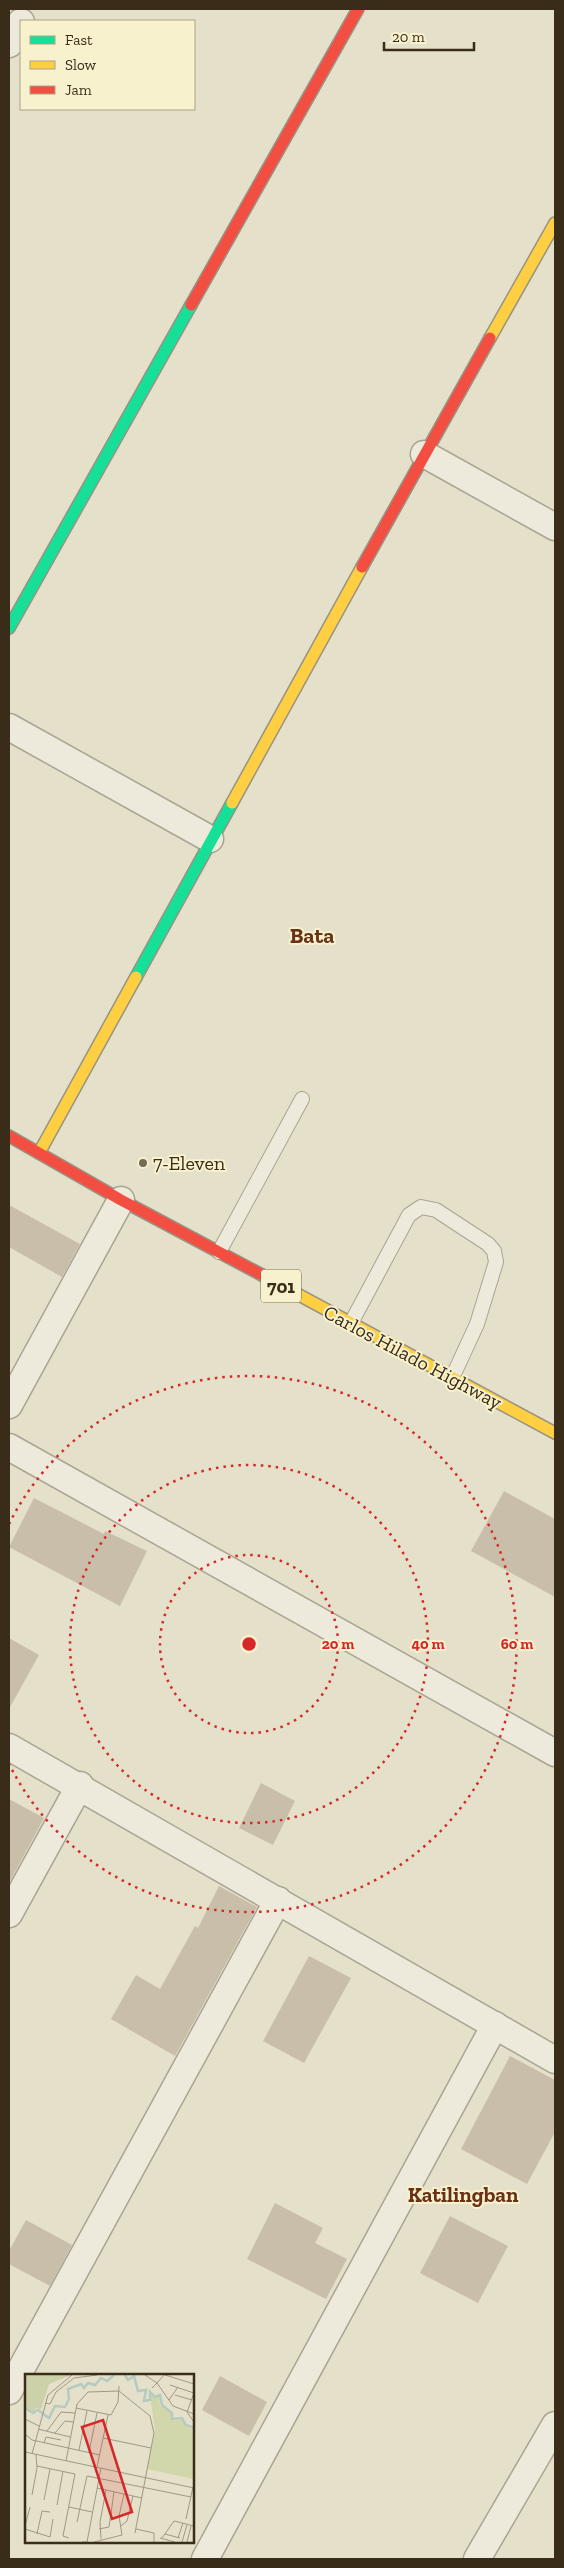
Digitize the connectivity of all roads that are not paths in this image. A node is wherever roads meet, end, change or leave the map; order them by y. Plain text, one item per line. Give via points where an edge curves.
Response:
1 (28, 9) edge
2 (358, 9) edge
3 (22, 20) edge
4 (20, 23) edge
5 (9, 44) edge
6 (555, 223) edge
7 (424, 454) junction
8 (555, 527) edge
9 (9, 628) edge
10 (9, 727) edge
11 (210, 839) junction
12 (302, 1099) dead end
13 (9, 1136) edge
14 (39, 1153) junction
15 (121, 1200) junction
16 (219, 1252) junction
17 (351, 1323) junction
18 (452, 1378) junction
19 (9, 1405) edge
20 (555, 1433) edge
21 (9, 1447) edge
22 (9, 1746) edge
23 (555, 1753) edge
24 (80, 1786) junction
25 (278, 1900) junction
26 (9, 1914) edge
27 (495, 2025) junction
28 (555, 2060) edge
29 (9, 2391) edge
30 (555, 2424) edge
31 (205, 2559) edge
32 (476, 2559) edge

1 - 3 street
2 - 9 street
4 - 5 street
6 - 7 street
7 - 8 street
7 - 11 street
10 - 11 street
11 - 14 street
12 - 16 lane
13 - 14 street, Carlos Hilado Highway / 701
14 - 15 street, Carlos Hilado Highway / 701
15 - 16 street, Carlos Hilado Highway / 701
15 - 19 street
16 - 17 street, Carlos Hilado Highway / 701
17 - 18 street, Carlos Hilado Highway / 701
17 - 18 lane via 409,1215 421,1207 436,1210 488,1244 494,1251 496,1262 477,1324
18 - 20 street, Carlos Hilado Highway / 701
21 - 23 street
22 - 24 street
24 - 25 street
24 - 26 street
25 - 27 street
25 - 29 street
27 - 28 street
27 - 31 street
30 - 32 street

